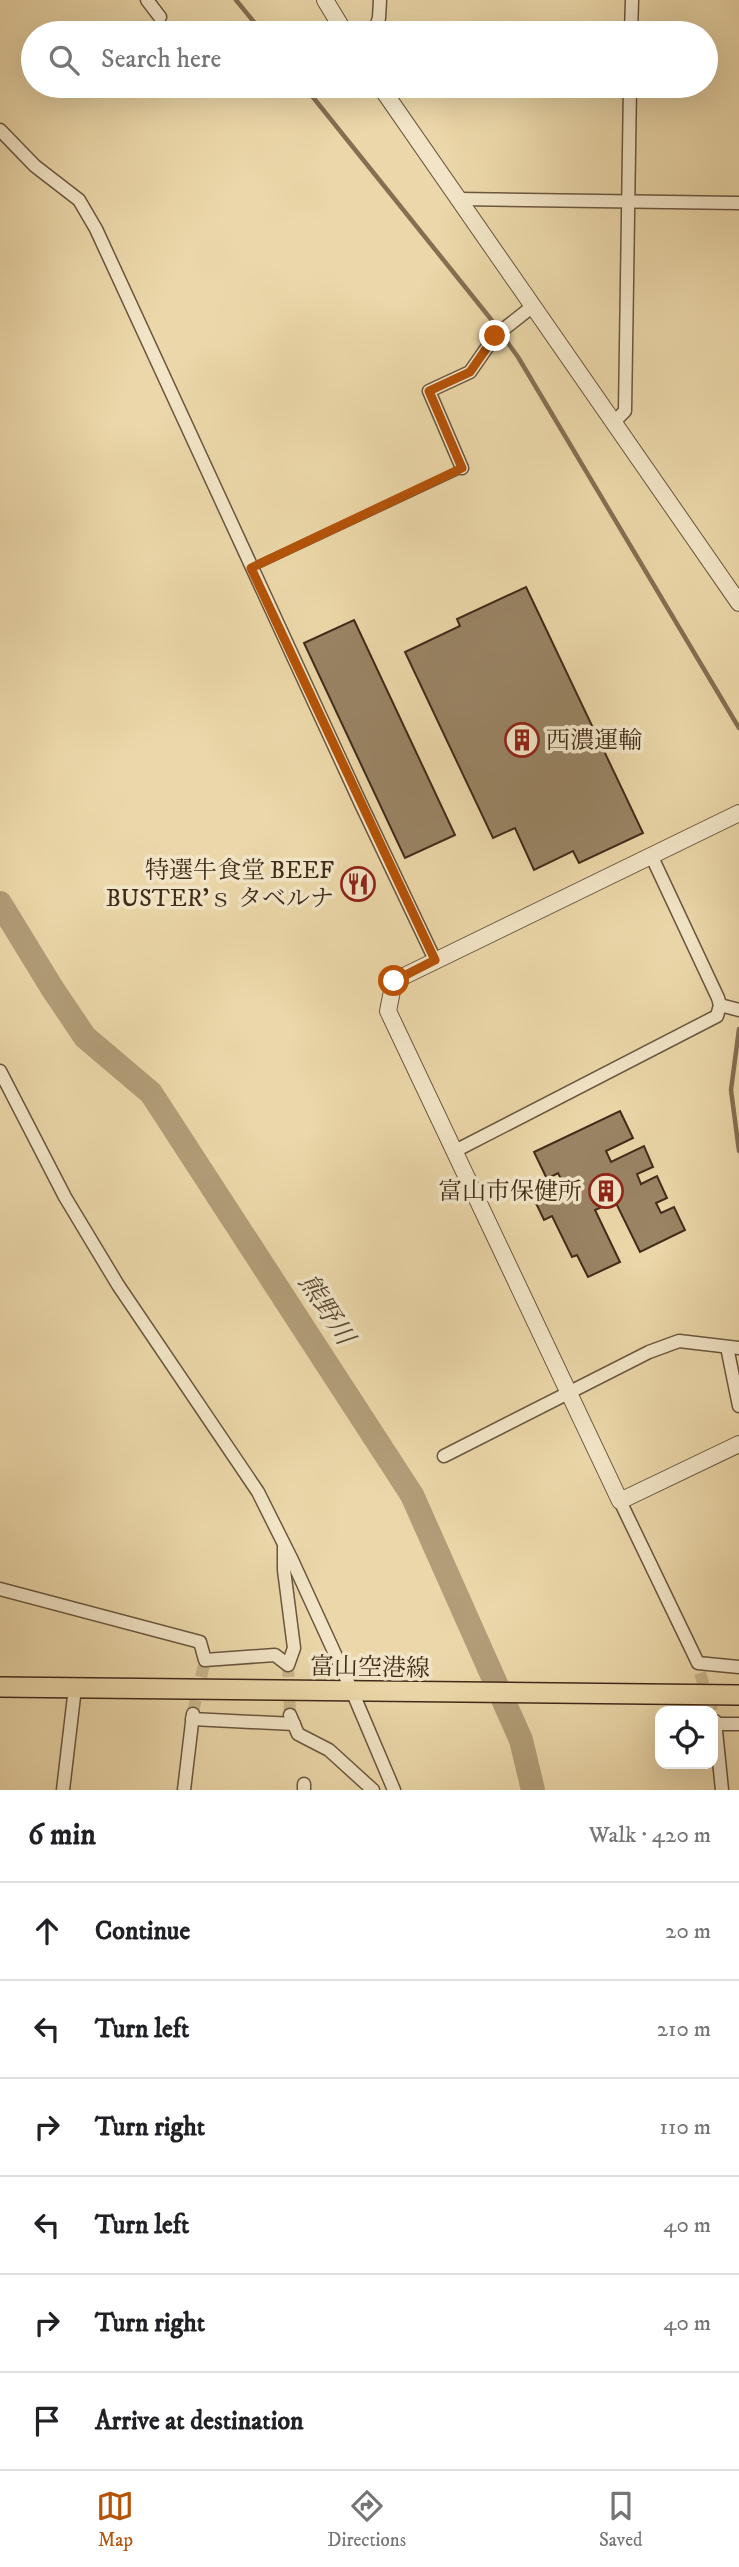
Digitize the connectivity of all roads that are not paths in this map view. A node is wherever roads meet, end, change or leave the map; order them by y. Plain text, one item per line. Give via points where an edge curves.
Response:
1 (147, 0) edge
2 (325, 0) edge
3 (380, 0) edge
4 (632, 0) edge
5 (160, 17) dead end
6 (338, 21) edge
7 (378, 21) edge
8 (631, 21) edge
9 (388, 98) edge
10 (630, 98) edge
11 (0, 130) edge
12 (459, 199) junction
13 (628, 202) junction
14 (739, 204) edge
15 (533, 306) junction
16 (614, 422) junction
17 (462, 468) joint
18 (251, 568) junction
19 (739, 603) edge
20 (739, 813) edge
21 (651, 855) junction
22 (435, 960) junction
23 (720, 1005) junction
24 (739, 1010) edge
25 (0, 1071) edge
26 (455, 1151) junction
27 (733, 1348) edge
28 (567, 1393) junction
29 (739, 1406) edge
30 (739, 1444) edge
31 (444, 1456) dead end
32 (620, 1502) junction
33 (284, 1543) junction
34 (0, 1589) edge
35 (739, 1667) edge
36 (0, 1687) edge
37 (75, 1688) junction
38 (359, 1691) junction
39 (739, 1695) edge
40 (739, 1724) edge
41 (63, 1790) edge
42 (184, 1790) edge
43 (373, 1790) edge
44 (394, 1790) edge
45 (722, 1790) edge

1 - 5 street
2 - 6 street
3 - 7 street
4 - 8 street
9 - 12 street
10 - 13 street
11 - 18 street via 35,166 79,200 96,229
12 - 13 street
12 - 15 street
13 - 14 street
13 - 16 street via 625,411
15 - 16 street
15 - 17 street via 495,336 470,372 429,391
16 - 19 street
17 - 18 lane
18 - 22 street
20 - 21 street
21 - 22 street
21 - 23 street
22 - 26 street via 394,981 388,1012
23 - 24 street
23 - 26 street via 717,1016
25 - 33 street via 118,1285 258,1492
26 - 28 street
27 - 28 street via 679,1341
27 - 29 street
28 - 31 street
28 - 32 street
30 - 32 street
32 - 35 street via 699,1668
33 - 34 street via 293,1648 288,1665 275,1655 205,1660 200,1642
33 - 38 street
36 - 37 main road, 富山空港線
37 - 38 main road, 富山空港線
37 - 41 street
38 - 39 main road, 富山空港線
38 - 44 street
40 - 45 street via 715,1722
42 - 43 street via 193,1715 292,1720 298,1734 329,1750

